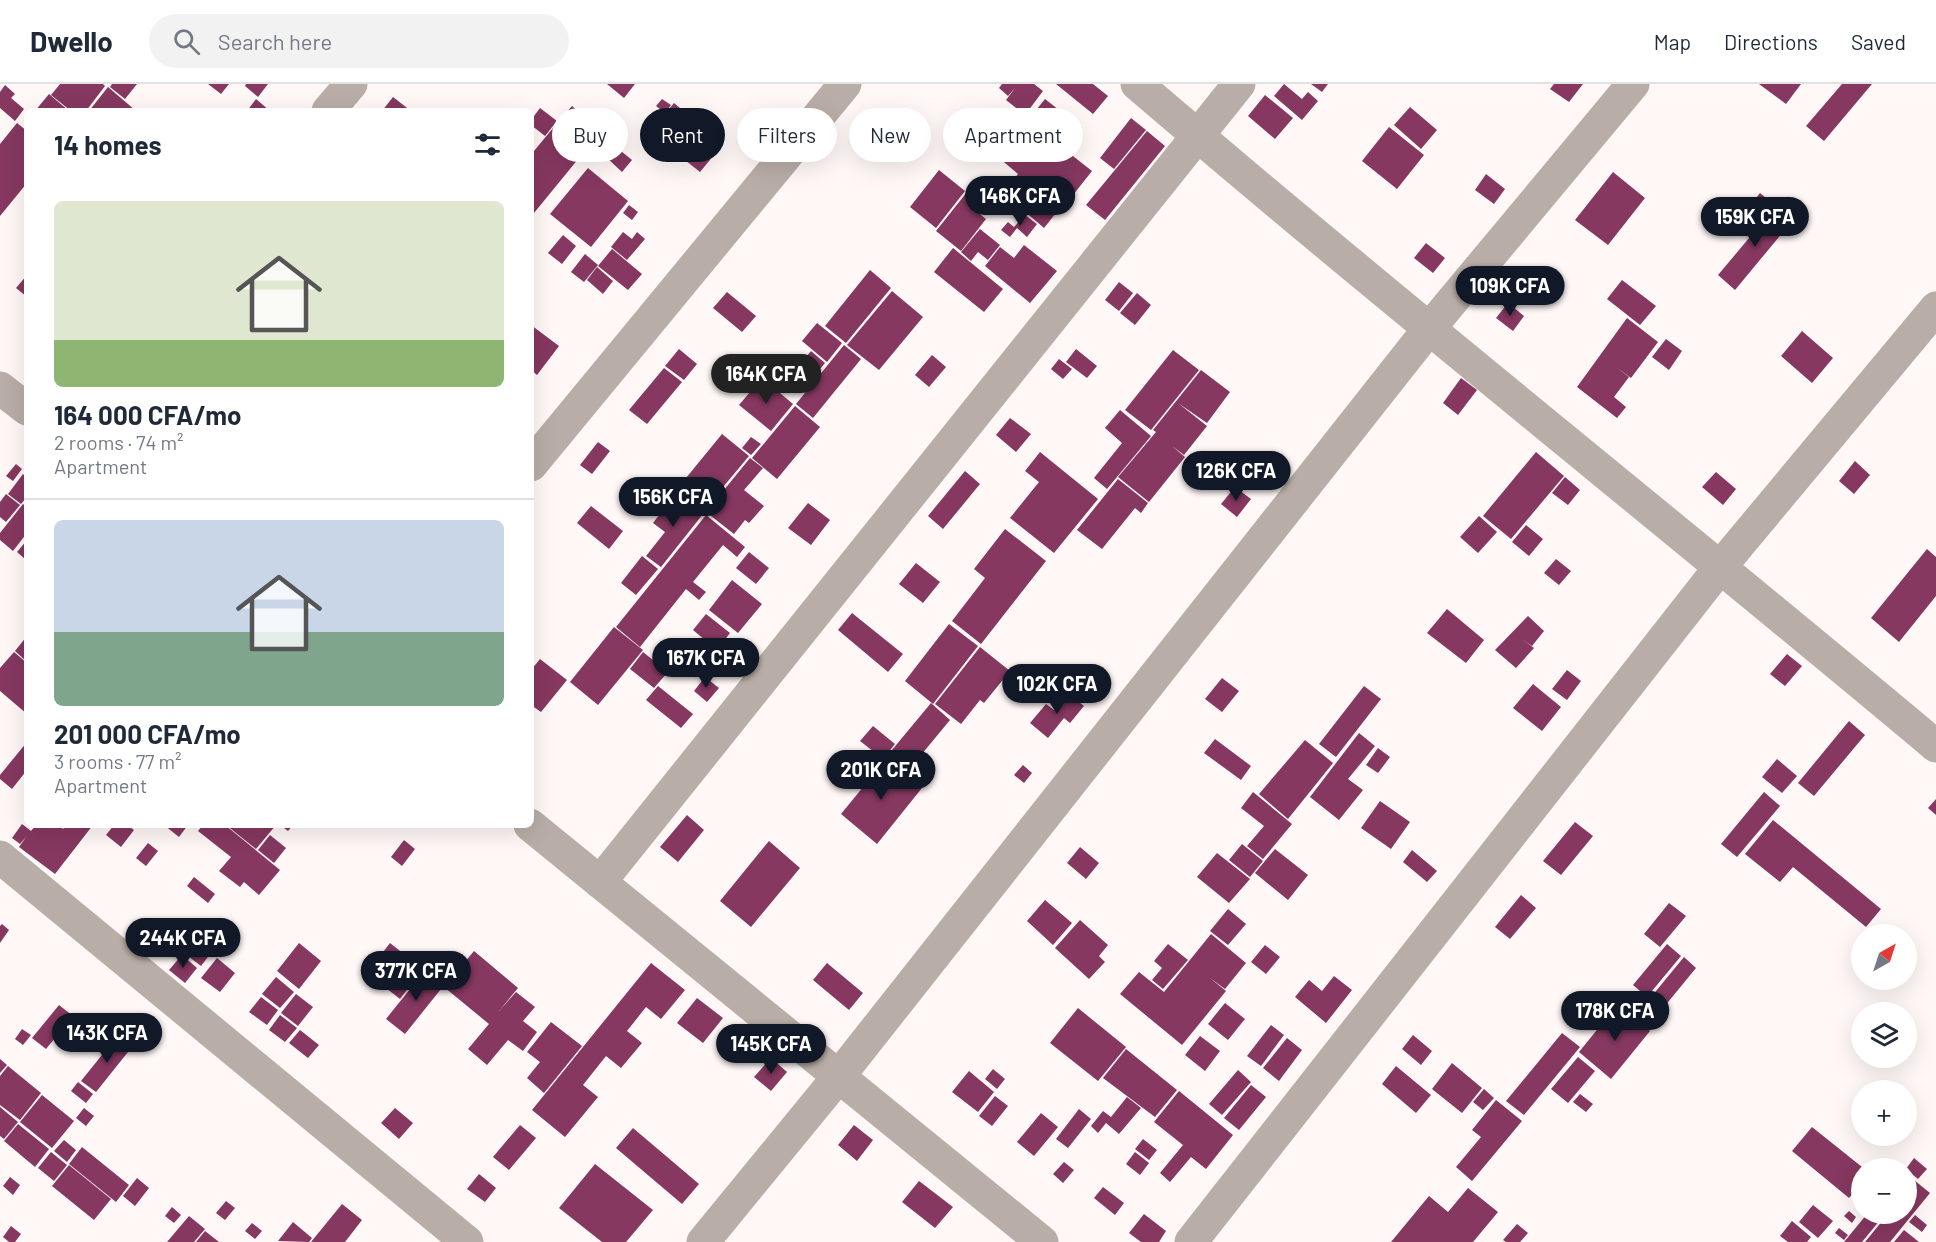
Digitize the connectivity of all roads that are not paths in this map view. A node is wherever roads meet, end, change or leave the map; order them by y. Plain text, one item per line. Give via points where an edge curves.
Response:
1 (351, 84) edge
2 (845, 84) edge
3 (1137, 84) edge
4 (1239, 84) edge
5 (1633, 84) edge
6 (331, 108) edge
7 (1197, 136) junction
8 (1936, 308) edge
9 (1428, 330) junction
10 (0, 388) edge
11 (24, 407) edge
12 (534, 461) edge
13 (1721, 566) junction
14 (1936, 746) edge
15 (534, 828) edge
16 (0, 857) edge
17 (600, 882) junction
18 (839, 1076) junction
19 (467, 1242) edge
20 (703, 1242) edge
21 (1042, 1242) edge
22 (1191, 1242) edge

1 - 6 street
2 - 12 street
3 - 7 street
4 - 7 street
5 - 9 street
7 - 9 street
7 - 17 street
8 - 13 street
9 - 13 street
9 - 18 street
10 - 11 street
13 - 14 street
13 - 22 street
15 - 17 street
16 - 19 street
17 - 18 street
18 - 20 street
18 - 21 street

